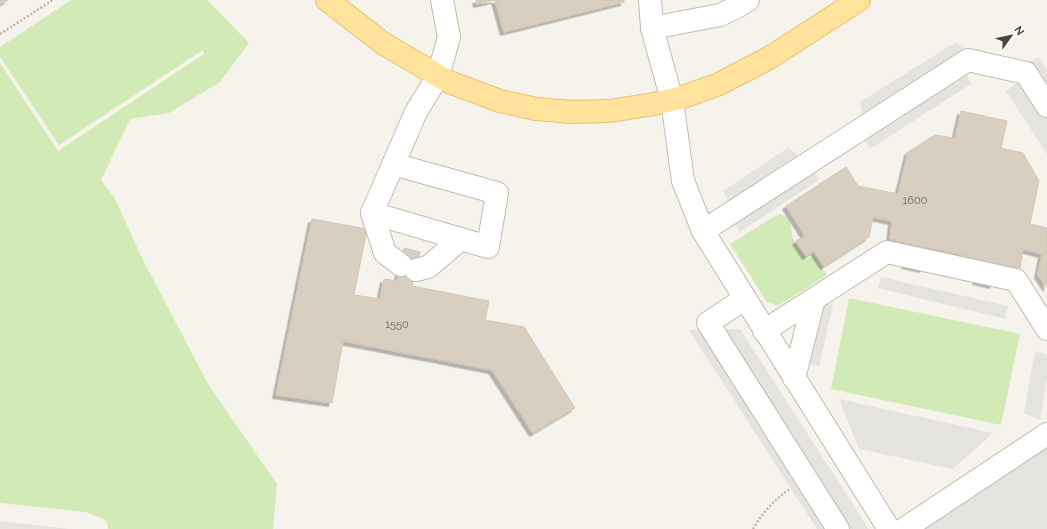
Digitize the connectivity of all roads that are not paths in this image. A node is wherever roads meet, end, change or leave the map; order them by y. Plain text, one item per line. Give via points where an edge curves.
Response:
1 (326, 0) edge
2 (442, 0) edge
3 (650, 0) edge
4 (748, 0) edge
5 (859, 0) edge
6 (652, 28) junction
7 (438, 76) junction
8 (672, 100) junction
9 (1047, 106) edge
10 (393, 164) junction
11 (372, 213) junction
12 (703, 231) junction
13 (461, 239) junction
14 (744, 299) junction
15 (814, 299) junction
16 (1047, 329) edge
17 (764, 331) junction
18 (794, 378) junction
19 (1047, 434) edge
20 (838, 529) edge
21 (889, 529) edge
22 (904, 529) edge

1 - 7 main road via 384,44
2 - 7 lane via 449,37
3 - 6 lane
4 - 6 lane via 720,15
5 - 8 main road via 762,62 719,84
6 - 8 lane
7 - 8 main road via 500,101 536,109 573,112 610,110
7 - 10 lane via 416,112
8 - 12 lane via 683,181
9 - 12 lane via 1026,73 968,60
10 - 11 lane
10 - 13 lane via 497,193 488,247
11 - 13 lane
11 - 13 lane via 385,254 408,268 428,267
12 - 14 lane
14 - 17 lane
14 - 20 lane via 708,323
15 - 16 lane via 888,252 1016,280
15 - 17 lane
15 - 18 lane
17 - 18 lane
18 - 21 lane
19 - 22 lane

